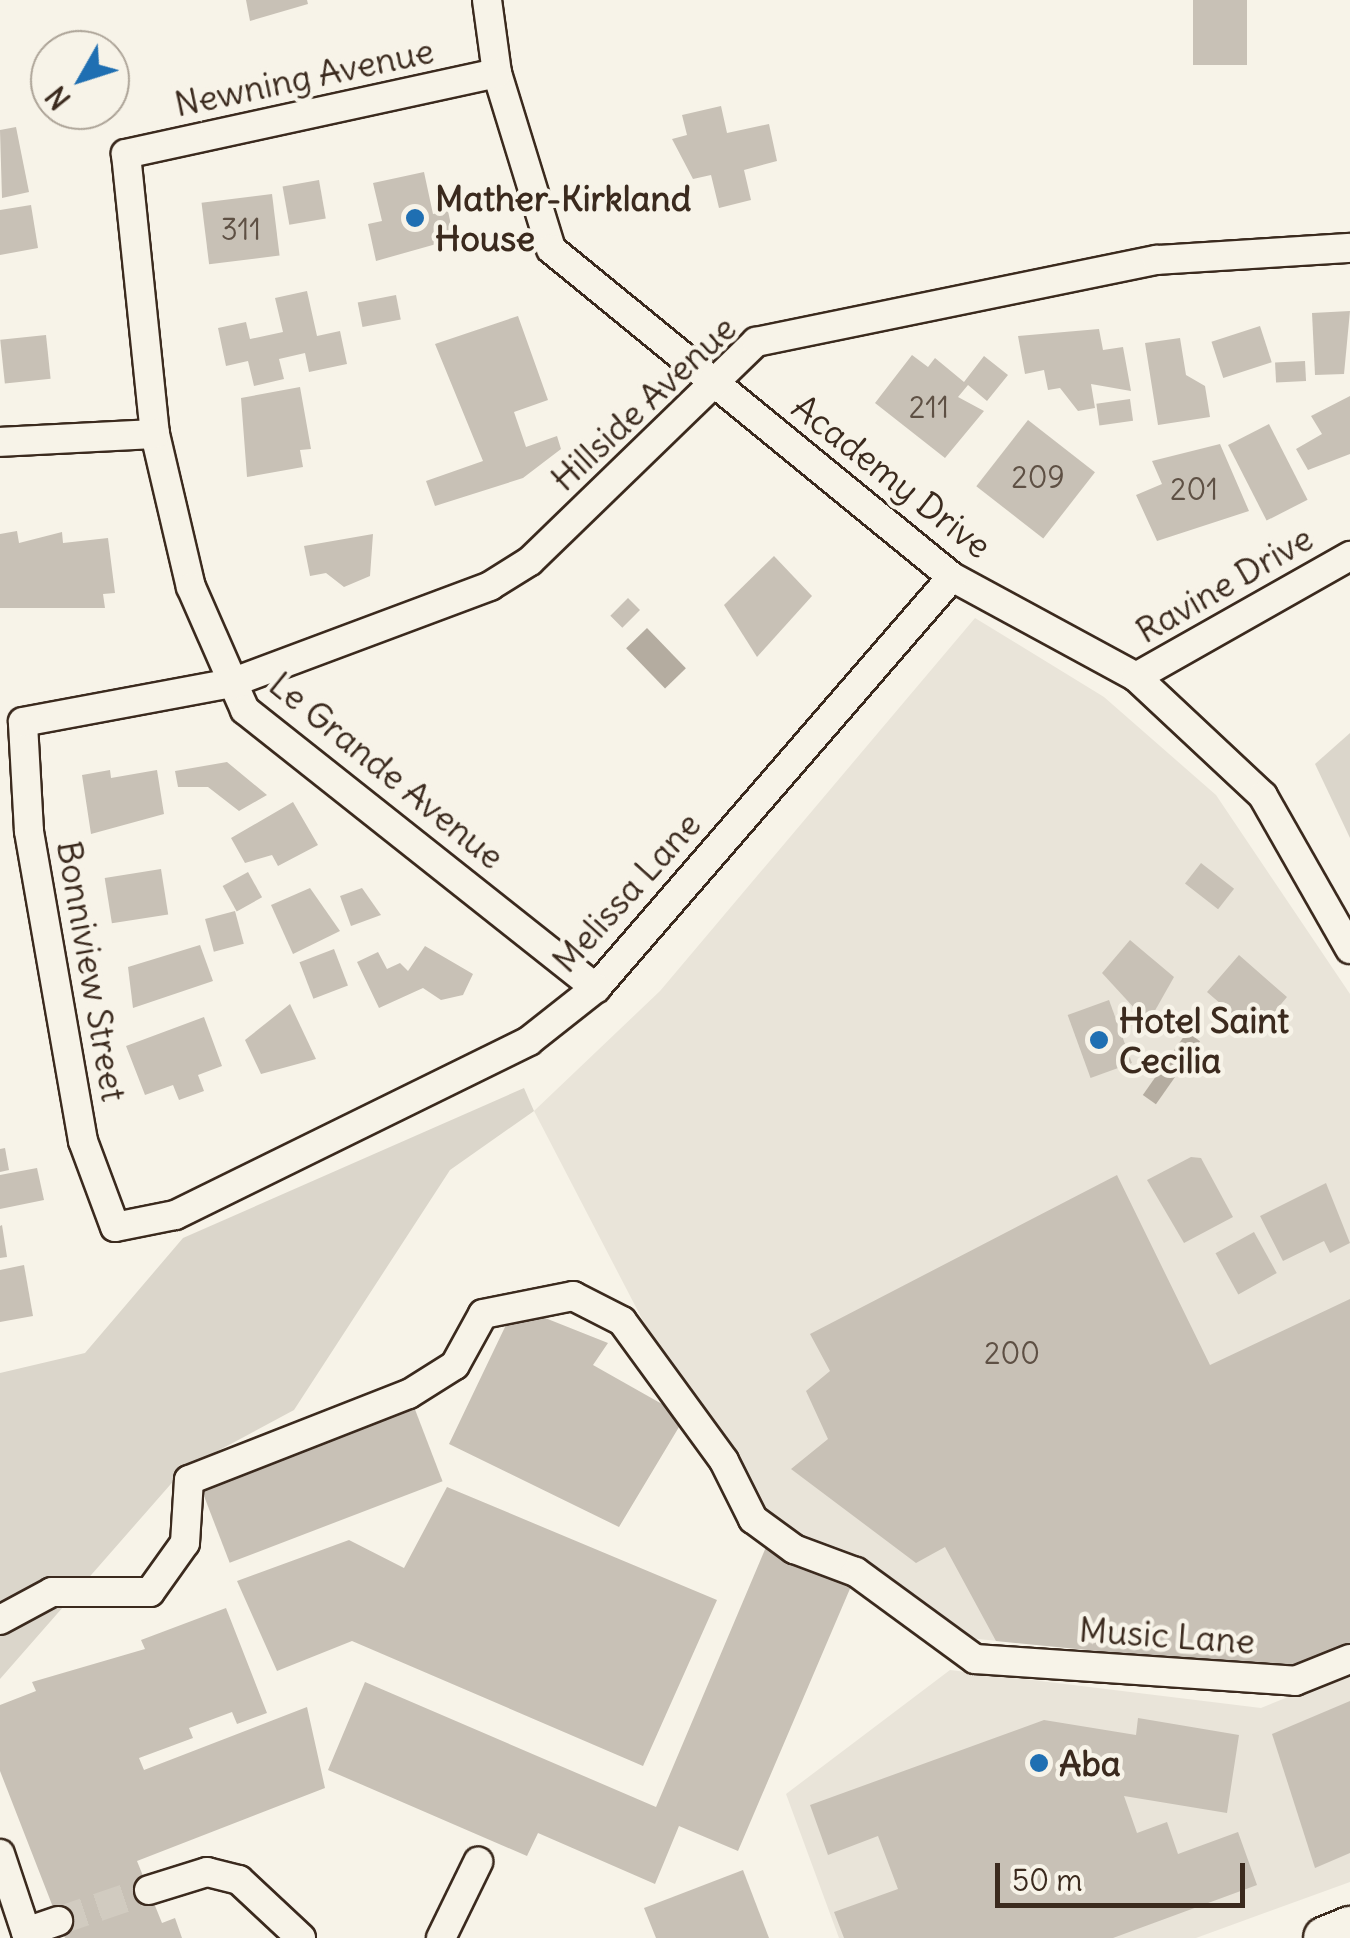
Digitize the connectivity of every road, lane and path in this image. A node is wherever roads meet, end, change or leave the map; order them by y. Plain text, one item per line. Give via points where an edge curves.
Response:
1 (486, 0) edge
2 (497, 73) junction
3 (126, 154) joint
4 (1350, 248) edge
5 (713, 381) junction
6 (155, 434) junction
7 (0, 442) edge
8 (1350, 556) edge
9 (952, 577) junction
10 (1136, 677) junction
11 (231, 683) junction
12 (23, 722) joint
13 (1350, 949) edge
14 (596, 988) junction
15 (115, 1227) joint
16 (0, 1620) edge
17 (1350, 1660) edge
18 (0, 1854) edge
19 (478, 1862) dead end
20 (149, 1890) tunnel mouth
21 (58, 1921) tunnel mouth
22 (1350, 1928) edge
23 (27, 1935) edge
24 (301, 1938) edge
25 (441, 1938) edge
26 (1325, 1938) edge

1 - 2 street, Academy Drive
2 - 3 street, Newning Avenue
2 - 5 street, Academy Drive via 551,249
3 - 6 street, Le Grande Avenue
4 - 5 street, Hillside Avenue via 1157,260 941,302 756,342
5 - 9 street, Academy Drive
5 - 11 street, Hillside Avenue via 530,562 490,586
6 - 7 street
6 - 11 street, Le Grande Avenue via 191,587
8 - 10 street, Ravine Drive
9 - 10 street, Academy Drive
9 - 14 street, Melissa Lane
10 - 13 street, Academy Drive via 1263,796
11 - 12 street, Hillside Avenue
11 - 14 street, Le Grande Avenue via 245,710
12 - 15 street, Bonniview Street via 29,831 83,1142
14 - 15 street, Melissa Lane via 529,1040 175,1215
16 - 17 street, Music Lane via 52,1592 150,1592 186,1543 189,1480 408,1394 455,1366 483,1314 572,1296 622,1321 724,1462 753,1519 794,1550 856,1572 975,1659 1295,1681
18 - 23 street
19 - 25 street
20 - 24 street via 208,1872 239,1880
21 - 23 street
22 - 26 main road

